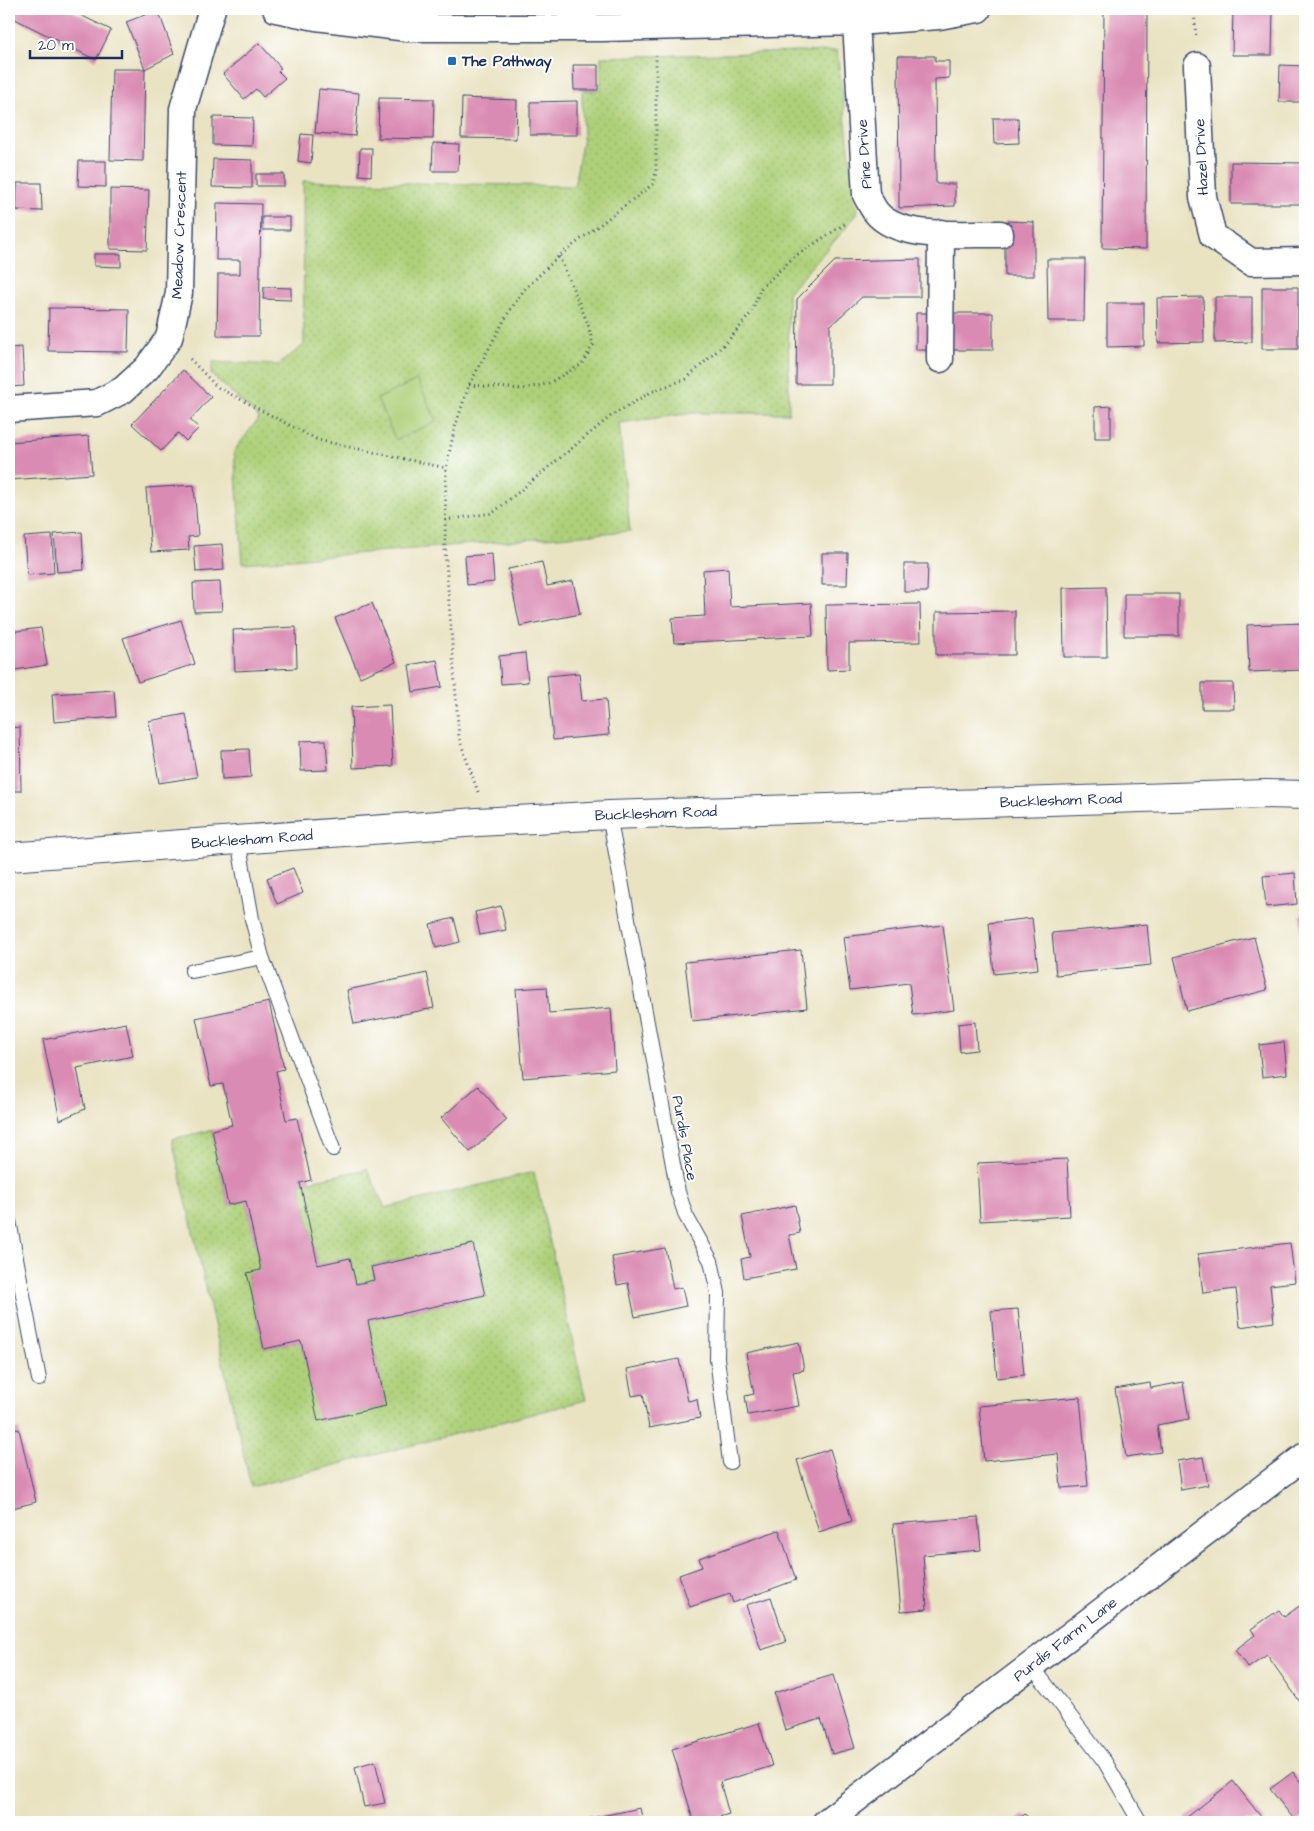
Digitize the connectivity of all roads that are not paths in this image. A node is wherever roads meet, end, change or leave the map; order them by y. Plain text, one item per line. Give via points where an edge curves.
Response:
1 (212, 9) edge
2 (276, 9) edge
3 (978, 9) edge
4 (856, 22) junction
5 (1197, 66) dead end
6 (941, 233) junction
7 (1000, 234) dead end
8 (1305, 261) edge
9 (940, 359) dead end
10 (9, 409) edge
11 (1305, 795) edge
12 (609, 815) junction
13 (238, 840) junction
14 (9, 857) edge
15 (262, 957) junction
16 (192, 971) dead end
17 (333, 1149) dead end
18 (9, 1221) edge
19 (39, 1379) dead end
20 (1305, 1456) edge
21 (730, 1462) dead end
22 (1031, 1665) junction
23 (826, 1822) edge
24 (1140, 1822) edge

1 - 10 street, Meadow Crescent via 183,109 179,293 169,338 148,368 123,390 97,403
2 - 4 street via 408,28
3 - 4 street via 940,16
4 - 6 street, Pine Drive via 866,195 876,212 896,227
5 - 8 street, Hazel Drive via 1202,198 1213,236 1251,262
6 - 7 street, Pine Drive
6 - 9 street
11 - 12 street, Bucklesham Road
12 - 13 street, Bucklesham Road
12 - 21 lane, Purdis Place via 678,1192 686,1216 711,1261 718,1293 717,1358
13 - 14 street, Bucklesham Road
13 - 15 lane
15 - 16 lane
15 - 17 lane
18 - 19 lane
20 - 22 street, Purdis Farm Lane
22 - 23 street, Purdis Farm Lane
22 - 24 lane via 1105,1762

